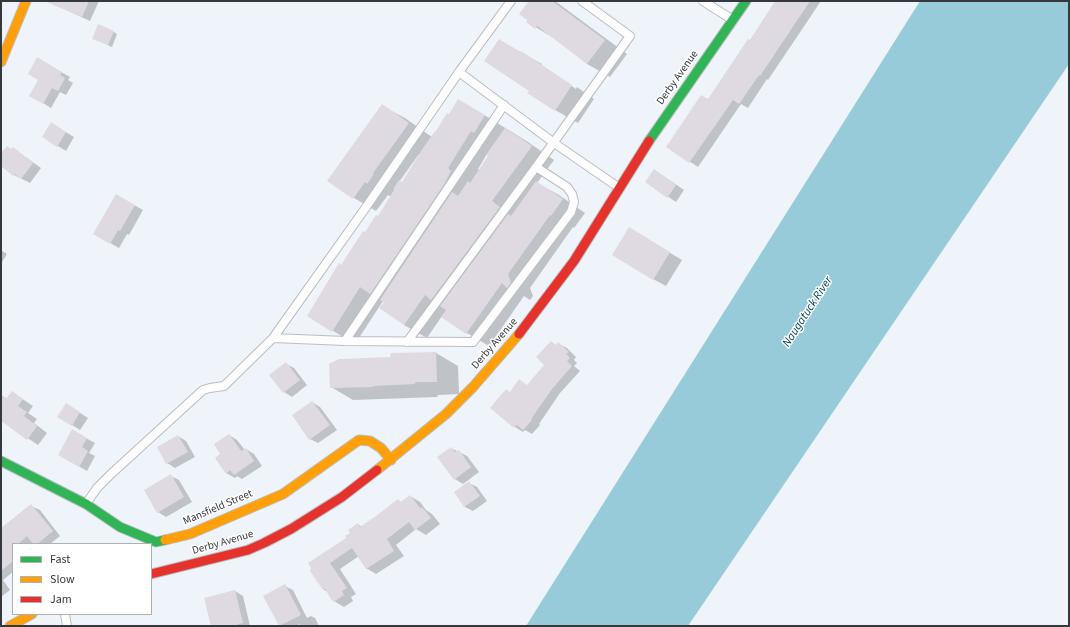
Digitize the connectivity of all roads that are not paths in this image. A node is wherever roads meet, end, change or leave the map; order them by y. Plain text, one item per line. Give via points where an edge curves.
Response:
1 (26, 1) edge
2 (511, 1) edge
3 (582, 1) edge
4 (703, 1) edge
5 (740, 5) edge
6 (733, 20) junction
7 (1, 62) edge
8 (459, 72) junction
9 (504, 105) junction
10 (554, 143) junction
11 (536, 167) junction
12 (618, 188) junction
13 (273, 338) junction
14 (346, 341) junction
15 (407, 342) junction
16 (391, 460) junction
17 (1, 461) edge
18 (86, 504) junction
19 (152, 574) edge
20 (30, 615) edge
21 (65, 615) edge
22 (10, 626) edge
23 (67, 626) edge

1 - 7 main road
2 - 8 lane
3 - 10 lane via 630,36
4 - 6 lane
5 - 6 main road, Derby Avenue
6 - 12 main road, Derby Avenue
8 - 9 lane
8 - 13 lane
9 - 10 lane
9 - 14 lane
10 - 11 lane
10 - 12 lane
11 - 15 lane
11 - 15 lane via 572,194 574,202 571,212 473,342
12 - 16 main road, Derby Avenue via 574,261 511,344 446,414
13 - 14 lane
13 - 18 lane via 224,386 203,390 111,474
14 - 15 lane
16 - 18 main road, Mansfield Street via 381,448 370,441 359,440 283,494 190,534 156,542 120,527
16 - 19 main road, Derby Avenue via 342,497 264,544
17 - 18 main road, Mansfield Street
20 - 22 main road
21 - 23 lane

